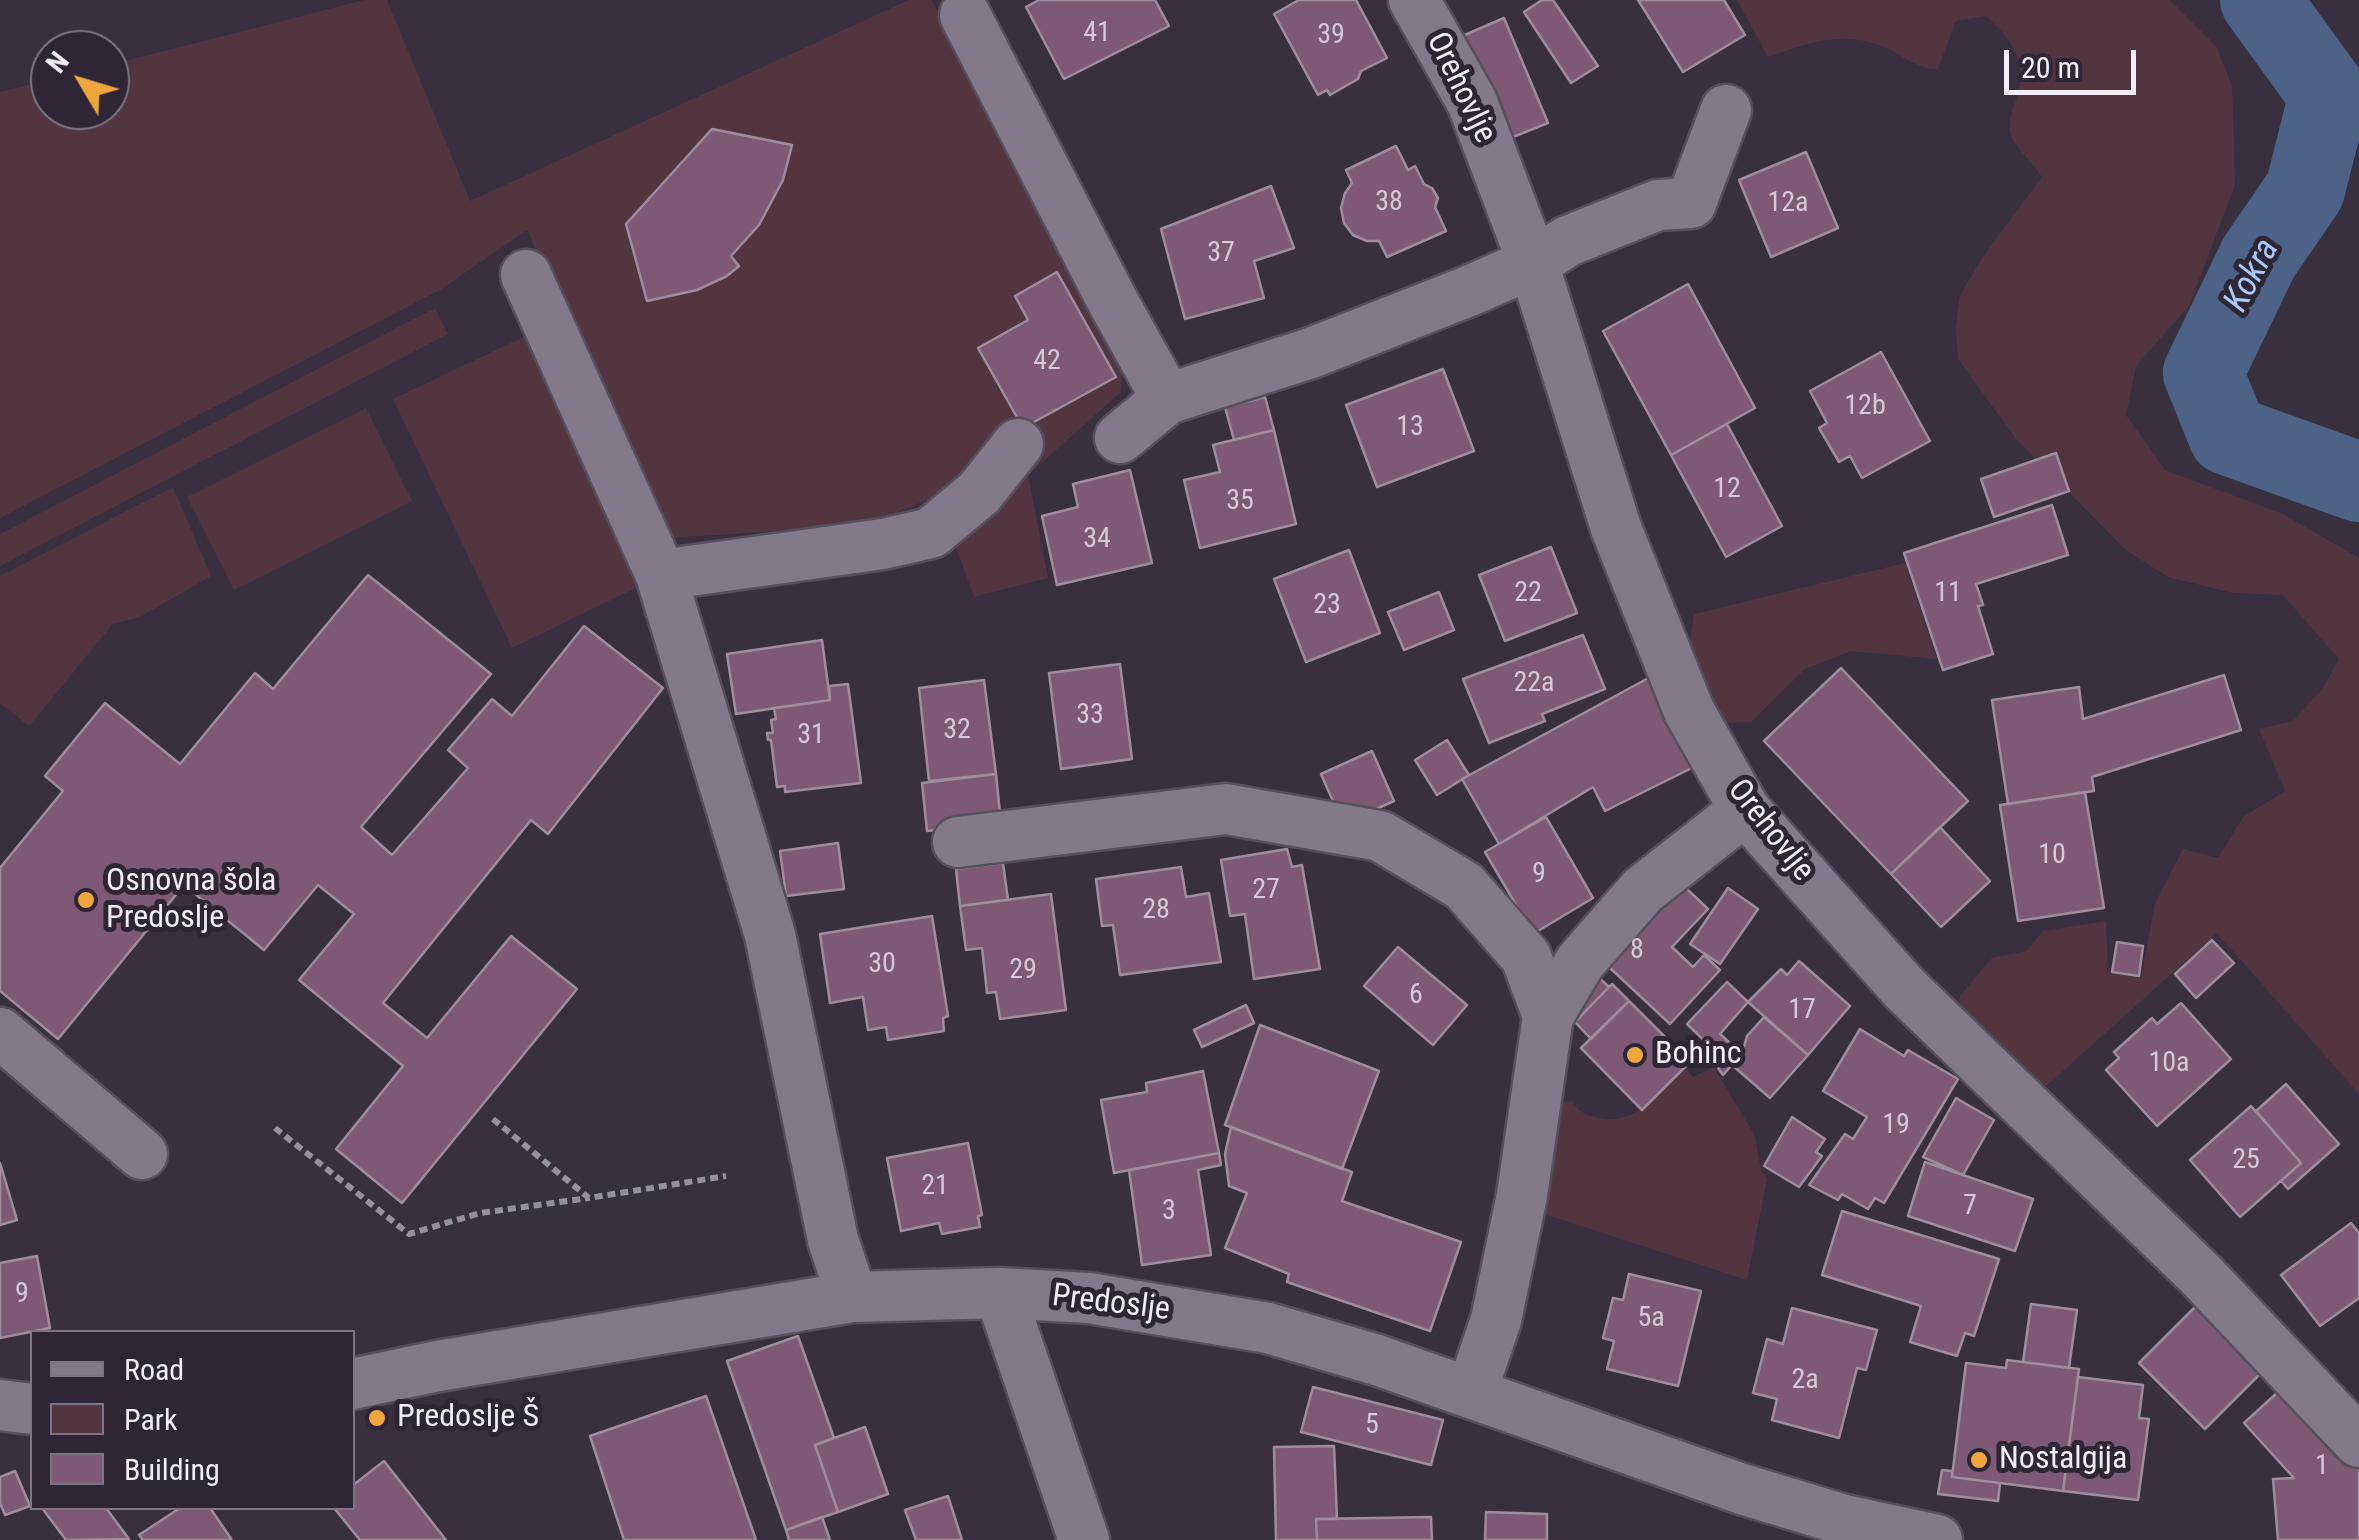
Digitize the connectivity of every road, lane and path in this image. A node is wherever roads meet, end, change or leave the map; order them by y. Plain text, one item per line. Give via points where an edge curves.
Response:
1 (1414, 0) edge
2 (965, 15) dead end
3 (1726, 110) dead end
4 (1532, 262) junction
5 (526, 274) dead end
6 (1167, 399) junction
7 (1120, 438) dead end
8 (1018, 444) dead end
9 (661, 576) junction
10 (1745, 810) junction
11 (958, 842) dead end
12 (1548, 1016) junction
13 (0, 1033) edge
14 (493, 1119) dead end
15 (275, 1128) dead end
16 (142, 1154) dead end
17 (726, 1176) dead end
18 (590, 1198) junction
19 (1000, 1293) junction
20 (852, 1297) junction
21 (355, 1383) edge
22 (1471, 1393) junction
23 (0, 1405) edge
24 (30, 1409) edge
25 (2359, 1442) edge
26 (1084, 1540) edge
27 (1937, 1540) edge

1 - 4 street, Orehovlje via 1472,102
2 - 6 street
3 - 4 street via 1691,203 1658,205
4 - 6 street via 1311,354
4 - 10 street, Orehovlje via 1616,528 1689,711
5 - 9 street
6 - 7 street
8 - 9 street via 979,494 931,532
9 - 20 street via 770,935 833,1240
10 - 12 street via 1643,890 1580,962
10 - 25 street, Orehovlje via 1904,988 2202,1275
11 - 12 street via 1226,809 1380,836 1464,886 1526,957
12 - 22 street via 1522,1195 1496,1320
13 - 16 street
14 - 18 path
15 - 18 path via 409,1234 480,1213
17 - 18 path
19 - 20 street, Predoslje
19 - 22 street, Predoslje via 1089,1298 1268,1328
19 - 26 street
20 - 21 street, Predoslje
22 - 27 street, Predoslje via 1742,1489
23 - 24 street

